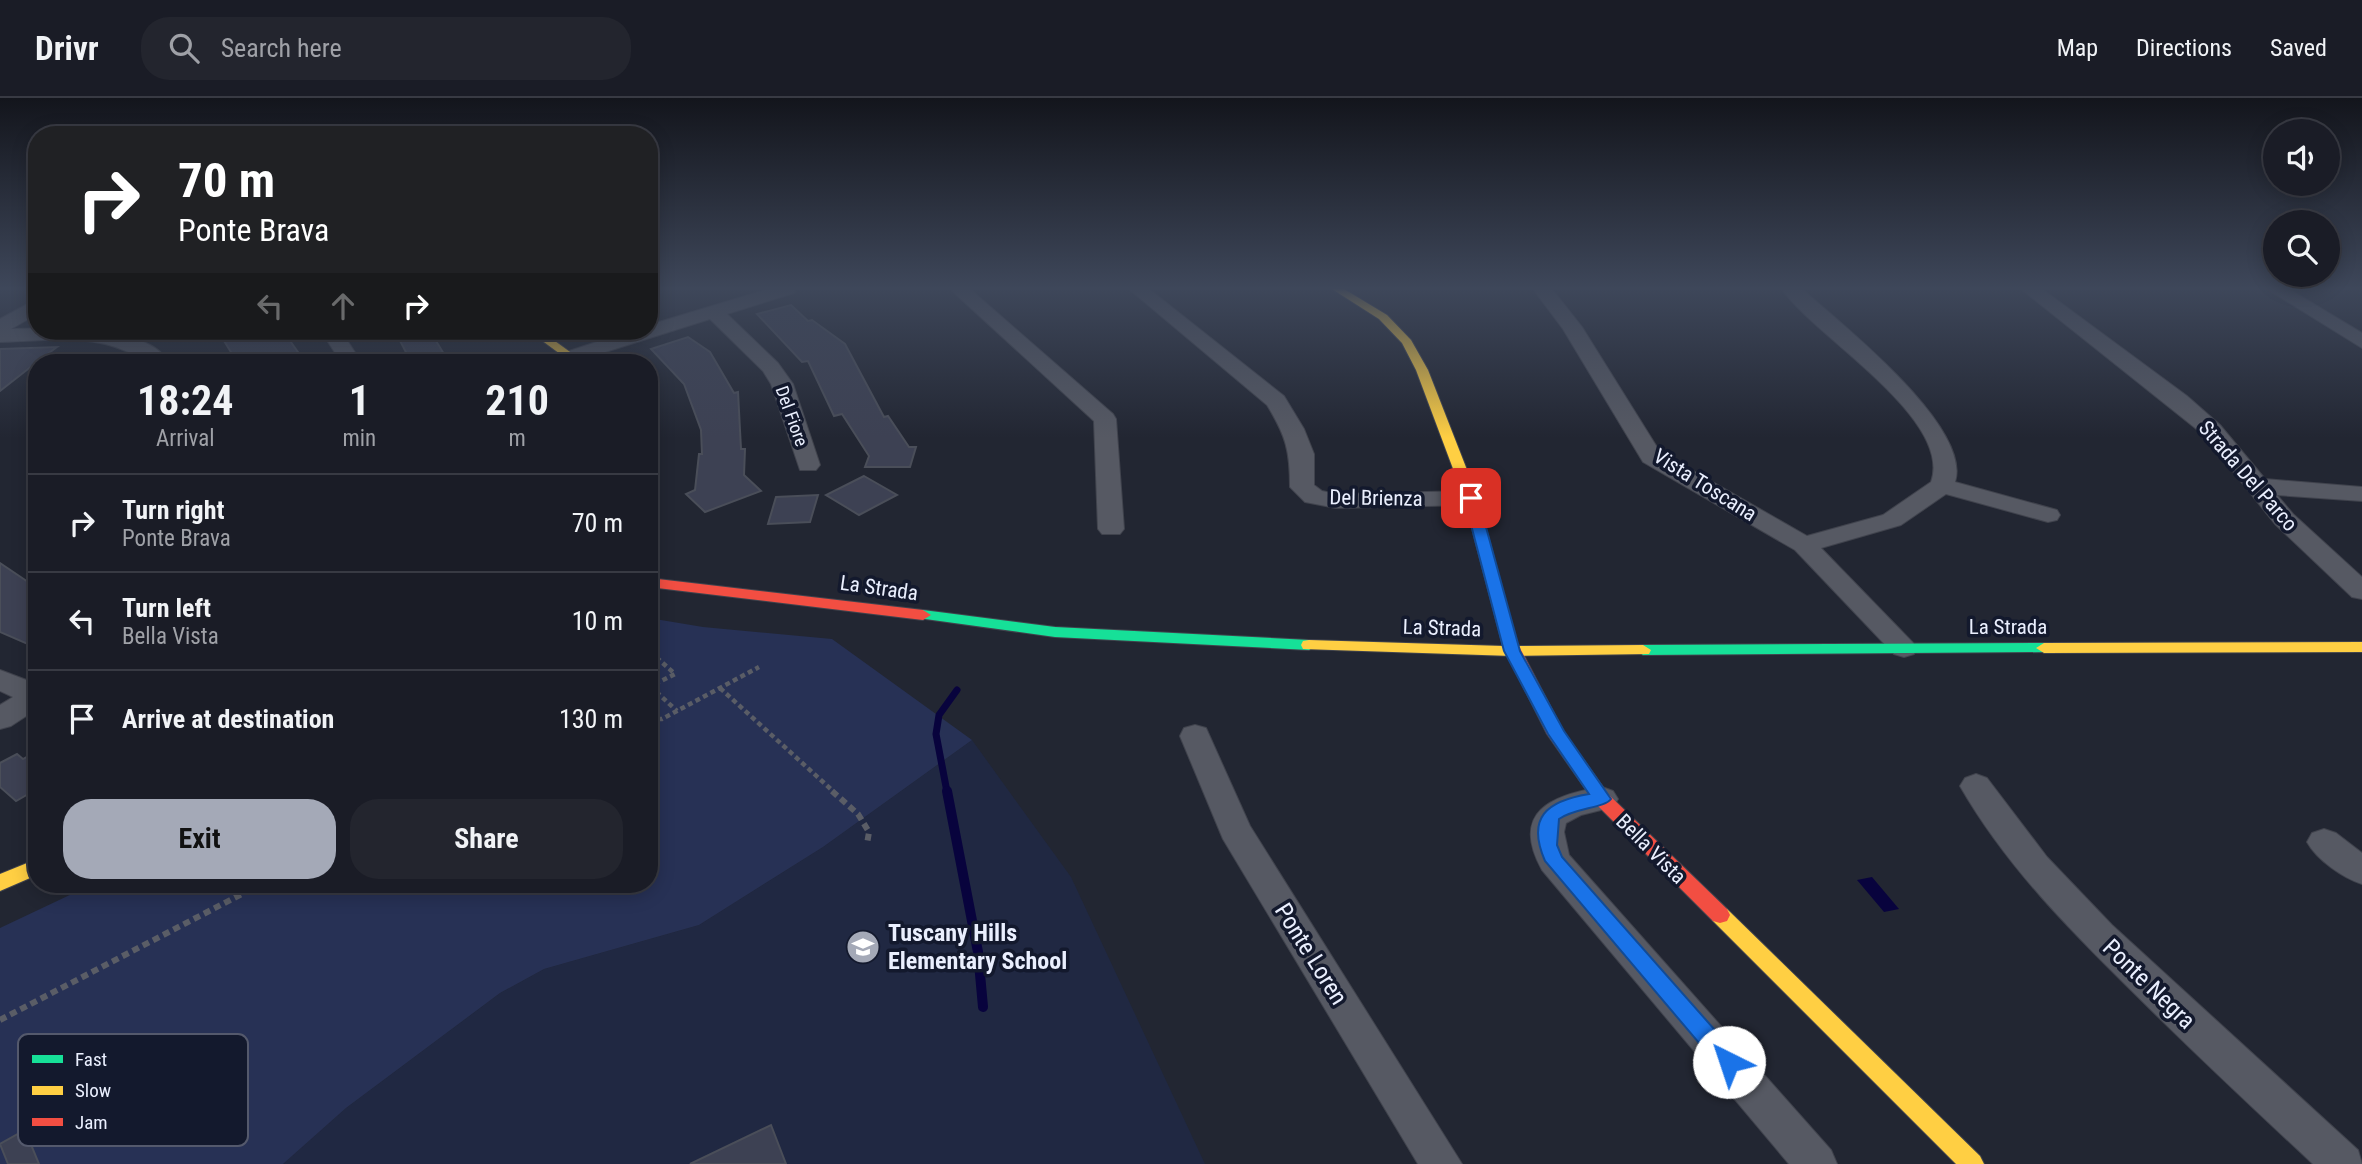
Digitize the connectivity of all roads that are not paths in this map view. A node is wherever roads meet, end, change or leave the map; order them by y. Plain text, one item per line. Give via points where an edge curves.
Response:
1 (741, 339) edge
2 (1015, 339) edge
3 (1199, 339) edge
4 (1404, 339) edge
5 (1579, 339) edge
6 (1844, 339) edge
7 (2096, 339) edge
8 (120, 340) edge
9 (547, 340) edge
10 (625, 340) edge
11 (150, 354) edge
12 (568, 354) edge
13 (588, 354) edge
14 (808, 465) dead end
15 (1942, 486) junction
16 (2257, 486) junction
17 (2362, 494) edge
18 (1471, 498) junction
19 (2048, 515) dead end
20 (1111, 529) dead end
21 (1804, 545) junction
22 (658, 583) edge
23 (2362, 591) edge
24 (2362, 647) edge
25 (1904, 648) junction
26 (1512, 651) junction
27 (0, 680) edge
28 (28, 691) edge
29 (28, 701) edge
30 (0, 719) edge
31 (1195, 736) dead end
32 (1976, 786) dead end
33 (1602, 799) junction
34 (2323, 842) dead end
35 (28, 870) edge
36 (2362, 871) edge
37 (0, 883) edge
38 (1441, 1164) edge
39 (1816, 1164) edge
40 (1972, 1164) edge
41 (2343, 1164) edge

1 - 14 street, Del Fiore via 777,375
2 - 20 street via 1105,419
3 - 18 street, Del Brienza via 1276,401 1302,454 1302,487 1314,497 1336,501
4 - 18 street, Bella Vista via 1422,370
5 - 21 street, Vista Toscana via 1651,457
6 - 15 street via 1912,403 1939,442 1947,466
7 - 16 street, Strada Del Parco via 2212,430
8 - 11 street
9 - 12 street
10 - 13 street
15 - 19 street
15 - 21 street via 1892,520
16 - 17 street
16 - 23 street, Strada Del Parco via 2317,553
18 - 26 street, Bella Vista
21 - 25 street, Vista Toscana
22 - 26 street, La Strada via 1055,632
24 - 25 street, La Strada
25 - 26 street, La Strada
26 - 33 street, Bella Vista via 1556,734
27 - 28 street
29 - 30 street
31 - 38 street, Ponte Loren via 1235,830
32 - 41 street, Ponte Negra via 2054,893
33 - 39 street via 1566,804 1552,815 1547,845 1554,861
33 - 40 street, Bella Vista
34 - 36 street
35 - 37 street

